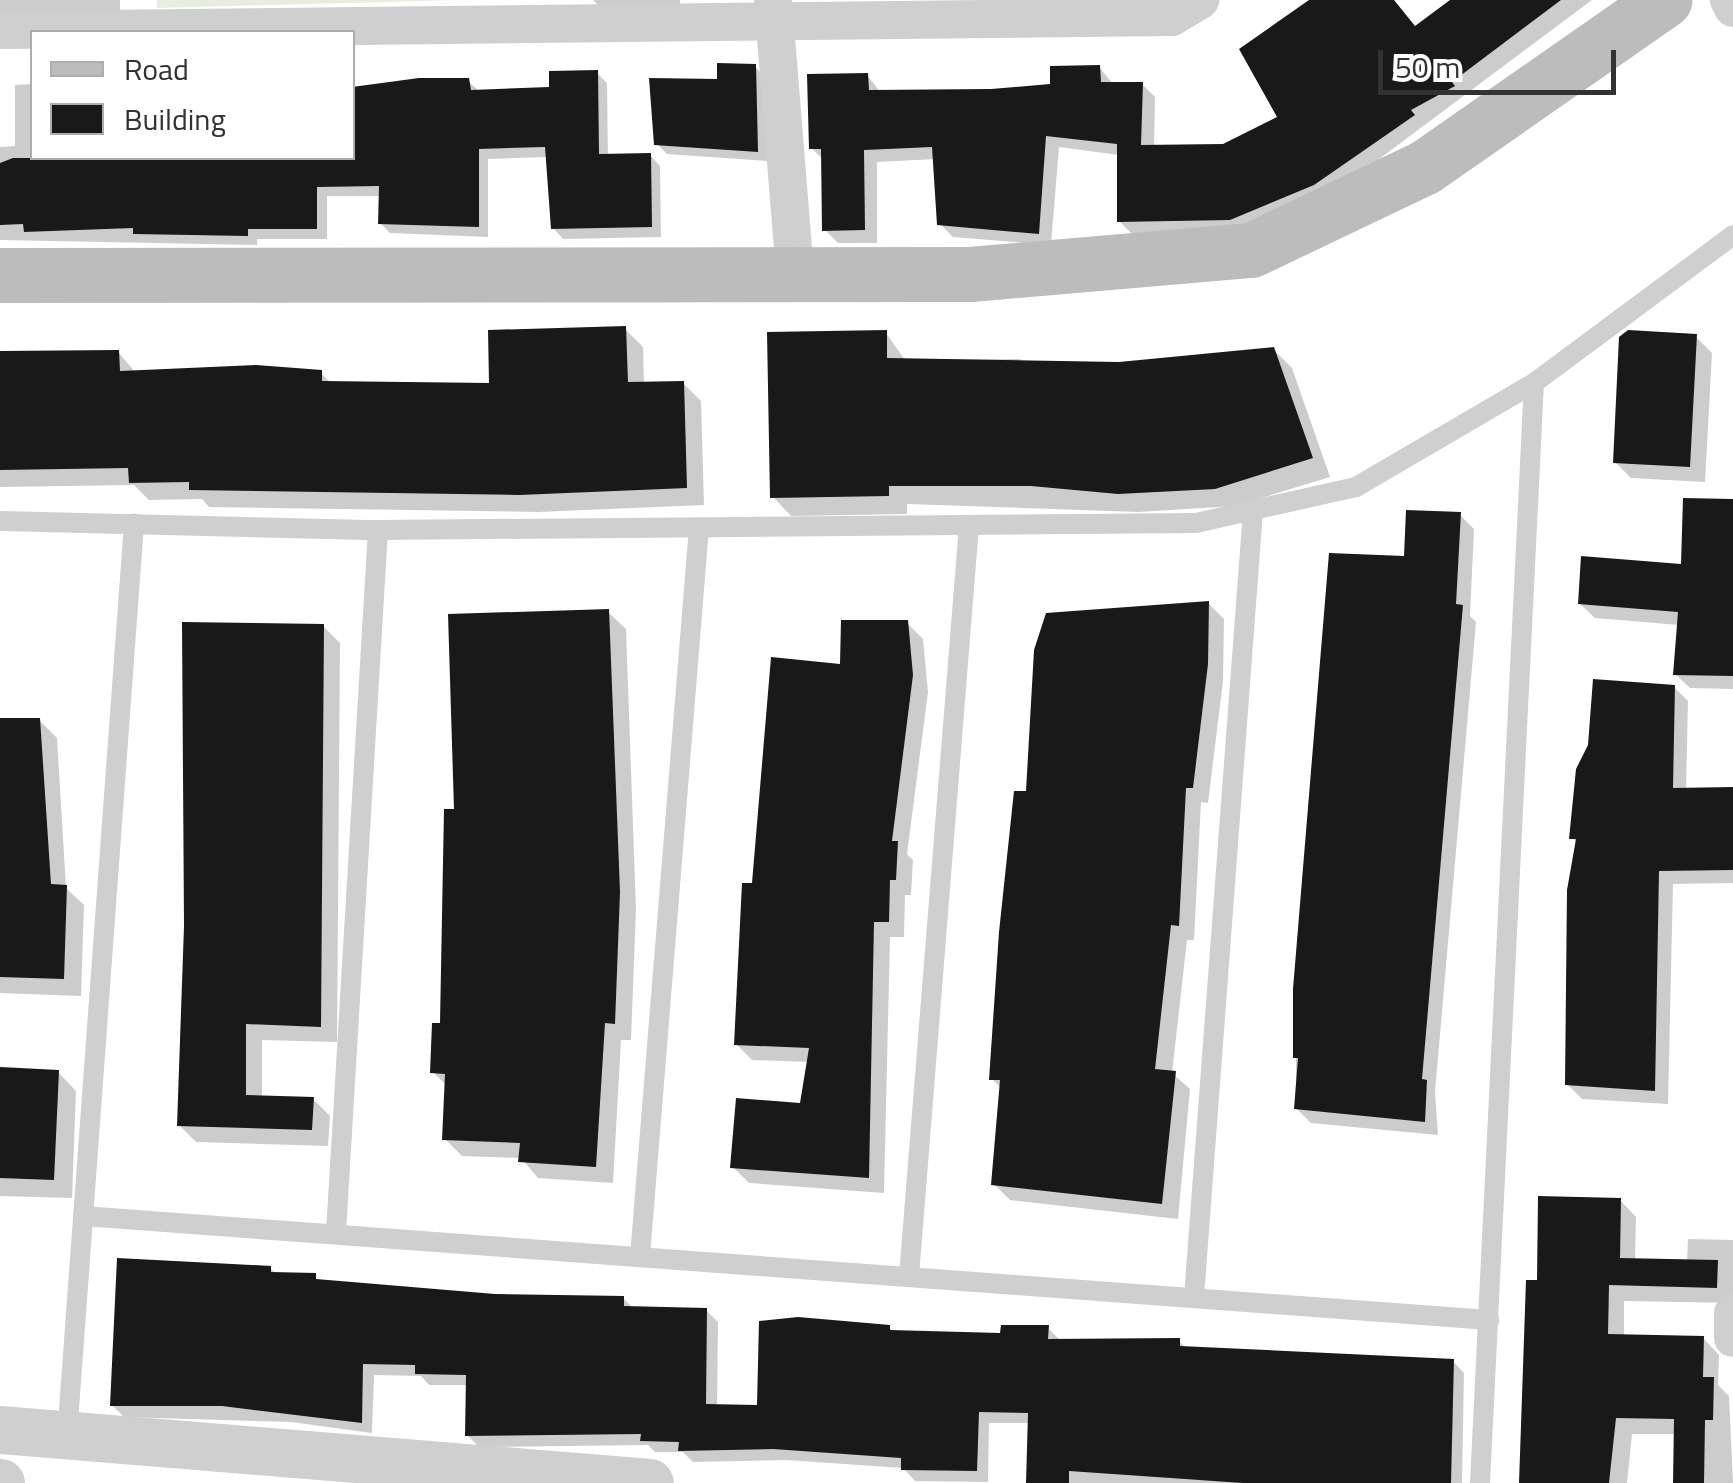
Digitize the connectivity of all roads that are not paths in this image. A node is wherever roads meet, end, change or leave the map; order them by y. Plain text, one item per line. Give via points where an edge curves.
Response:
1 (1200, 0) edge
2 (1664, 0) edge
3 (1729, 0) edge
4 (1733, 8) edge
5 (774, 11) edge
6 (547, 12) edge
7 (130, 14) edge
8 (0, 30) edge
9 (1733, 235) edge
10 (794, 274) junction
11 (0, 275) edge
12 (1534, 384) junction
13 (1253, 510) junction
14 (0, 520) edge
15 (134, 523) junction
16 (969, 525) junction
17 (699, 528) junction
18 (378, 530) junction
19 (83, 1216) junction
20 (336, 1232) junction
21 (640, 1256) junction
22 (909, 1276) junction
23 (1194, 1298) junction
24 (1733, 1313) edge
25 (1488, 1320) junction
26 (1733, 1338) edge
27 (0, 1430) edge
28 (67, 1436) junction
29 (650, 1483) edge
30 (1480, 1483) edge

1 - 5 street via 1172,17
2 - 10 main road via 1426,167 1252,250 970,274
3 - 4 street
5 - 6 street
5 - 10 street
6 - 7 street
7 - 8 street
9 - 12 lane
10 - 11 main road
12 - 13 lane via 1356,487
12 - 25 lane
13 - 16 lane via 1196,523
13 - 23 lane
14 - 15 lane
15 - 18 lane
15 - 19 lane
16 - 17 lane
16 - 22 lane
17 - 18 lane
17 - 21 lane
18 - 20 lane
19 - 20 lane
19 - 28 lane
20 - 21 lane
21 - 22 lane
22 - 23 lane
23 - 25 lane
24 - 26 street
25 - 30 lane
27 - 28 street
28 - 29 street

